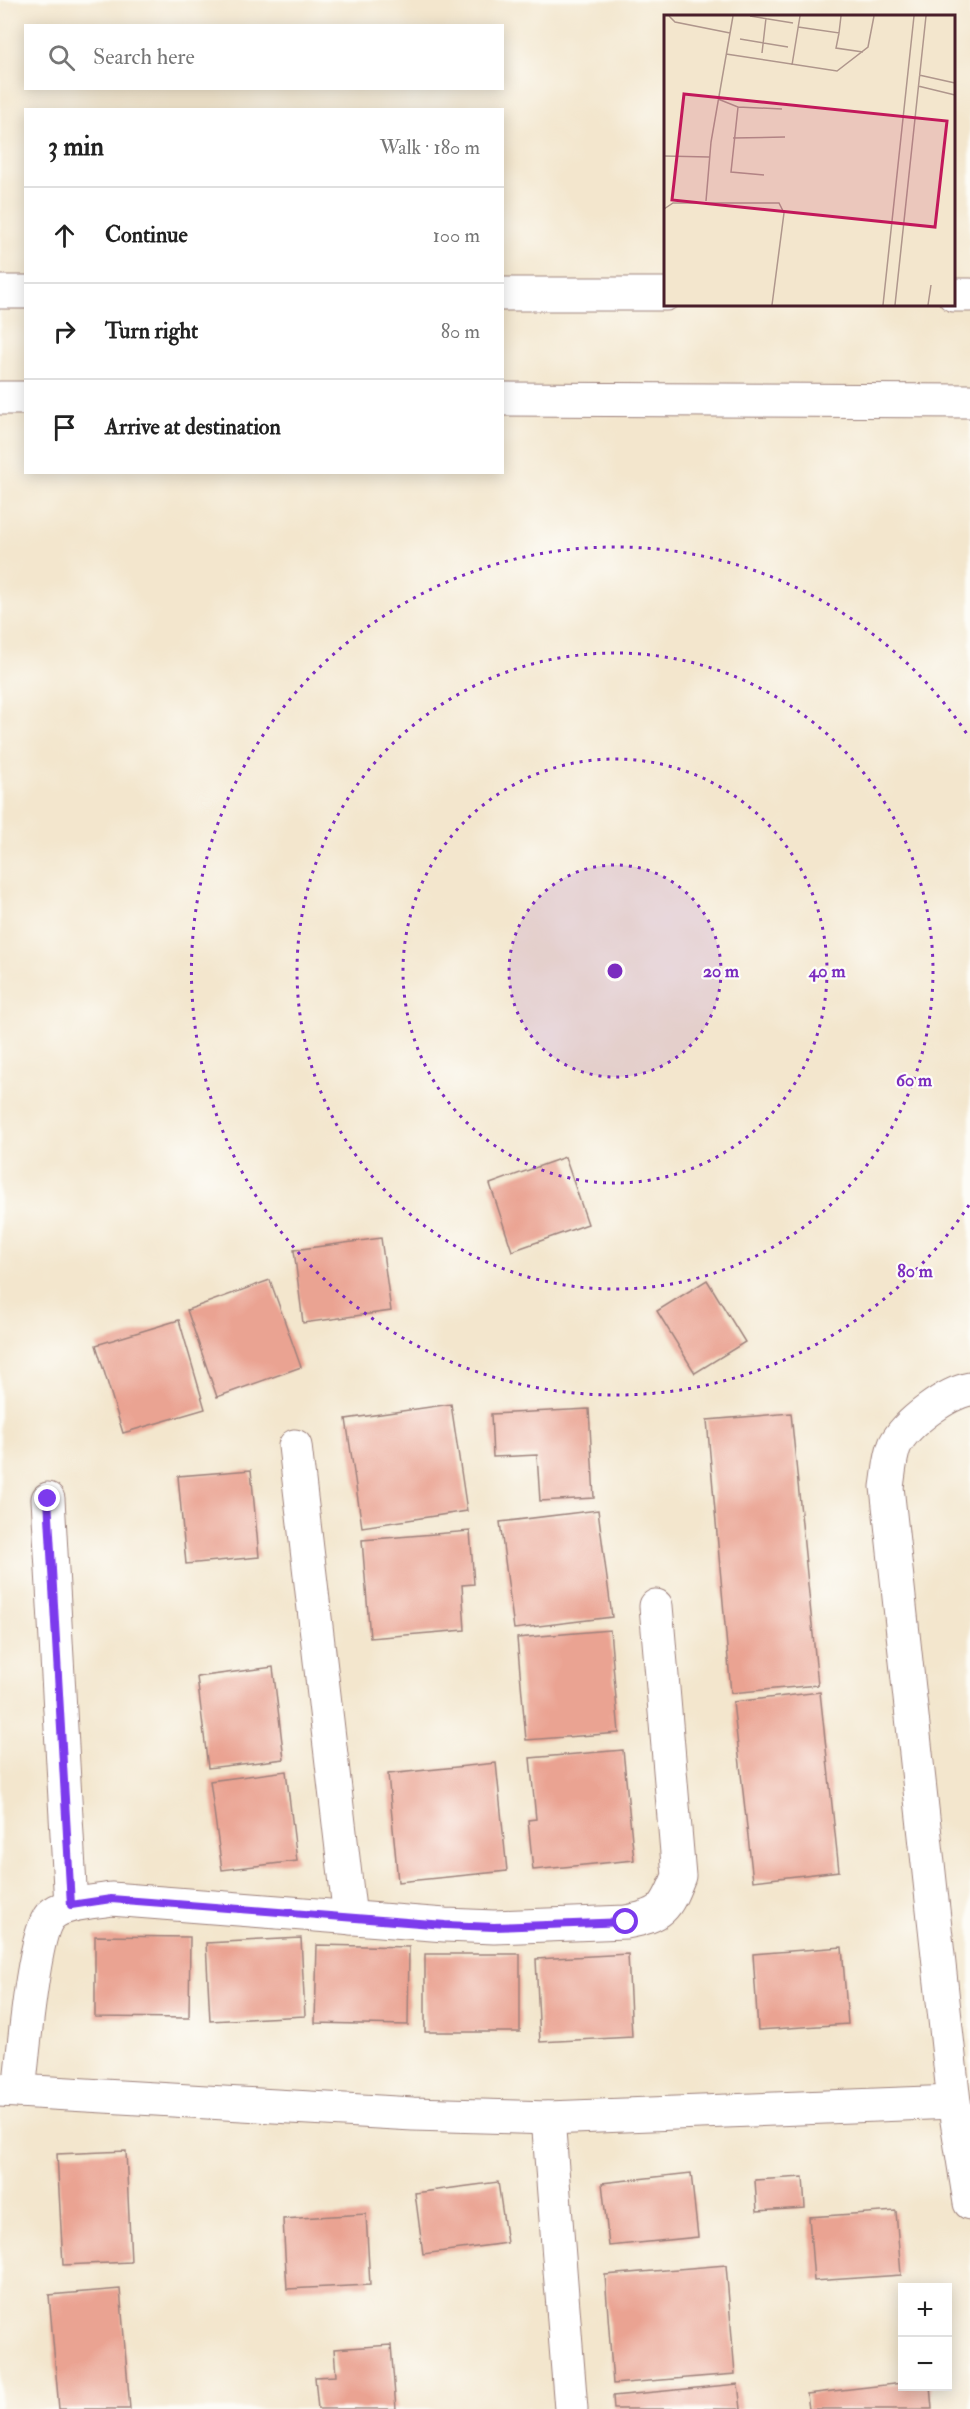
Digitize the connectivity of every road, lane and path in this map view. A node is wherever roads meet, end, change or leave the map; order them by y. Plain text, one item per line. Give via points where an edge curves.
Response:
1 (0, 292) edge
2 (24, 292) edge
3 (504, 294) edge
4 (664, 294) edge
5 (0, 398) edge
6 (24, 398) edge
7 (504, 399) edge
8 (970, 401) edge
9 (970, 1389) edge
10 (295, 1446) dead end
11 (48, 1499) dead end
12 (656, 1606) dead end
13 (71, 1905) junction
14 (350, 1918) junction
15 (10, 2090) edge
16 (954, 2102) junction
17 (548, 2118) junction
18 (970, 2203) edge
19 (572, 2409) edge

1 - 2 street
3 - 4 street
5 - 6 street
7 - 8 street
9 - 16 street via 959,1391 922,1413 895,1445 887,1487
10 - 14 street
11 - 13 street
12 - 14 street via 679,1875 668,1904 647,1918 626,1922 494,1927
13 - 14 street via 111,1899
13 - 15 street via 51,1915 39,1940
15 - 17 street via 413,2114
16 - 17 street
16 - 18 street
17 - 19 street

